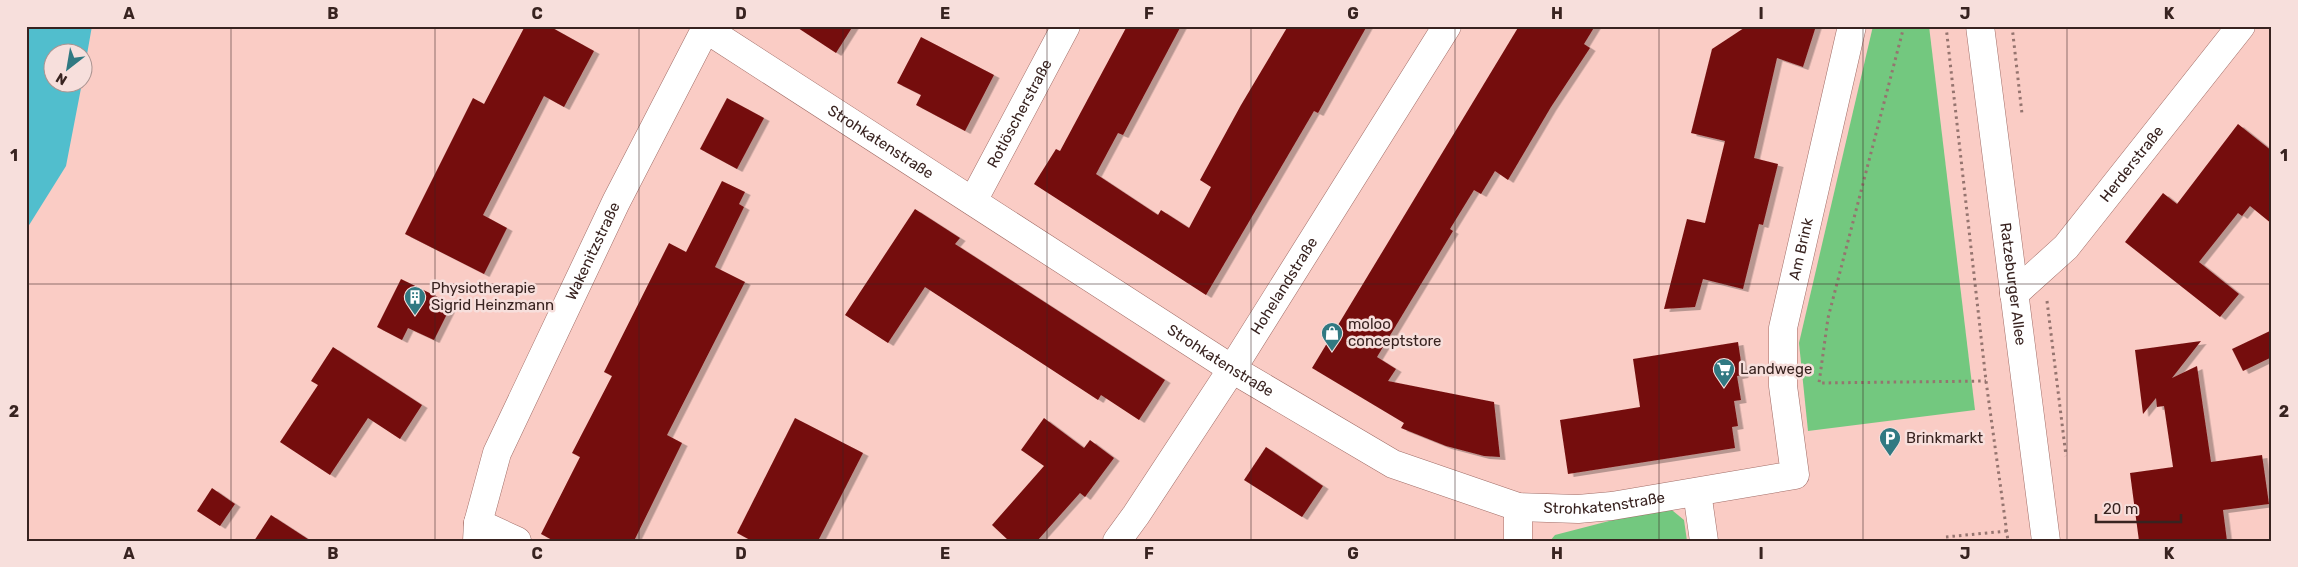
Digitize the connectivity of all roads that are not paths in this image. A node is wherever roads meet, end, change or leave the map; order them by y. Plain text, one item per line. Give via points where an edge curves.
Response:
1 (1066, 26) edge
2 (1446, 26) edge
3 (1852, 26) edge
4 (1980, 26) edge
5 (2241, 26) edge
6 (706, 28) edge
7 (973, 201) junction
8 (2014, 294) junction
9 (1232, 369) junction
10 (1796, 475) joint
11 (1697, 492) junction
12 (1518, 507) junction
13 (478, 532) edge
14 (517, 541) edge
15 (1117, 541) edge
16 (1518, 541) edge
17 (1704, 541) edge
18 (2046, 541) edge

1 - 7 street, Rotlöscherstraße
2 - 9 street, Hohelandstraße
3 - 10 street, Am Brink via 1783,328 1783,386
4 - 8 street, Ratzeburger Allee
5 - 8 street, Herderstraße via 2066,247
6 - 7 street, Strohkatenstraße
6 - 13 street, Wakenitzstraße via 616,202 497,453
7 - 9 street, Strohkatenstraße
8 - 18 street, Ratzeburger Allee
9 - 12 street, Strohkatenstraße via 1393,464
9 - 15 street, Hohelandstraße
10 - 11 street, Strohkatenstraße
11 - 12 street, Strohkatenstraße via 1578,509
11 - 17 street
12 - 16 street
13 - 14 street

